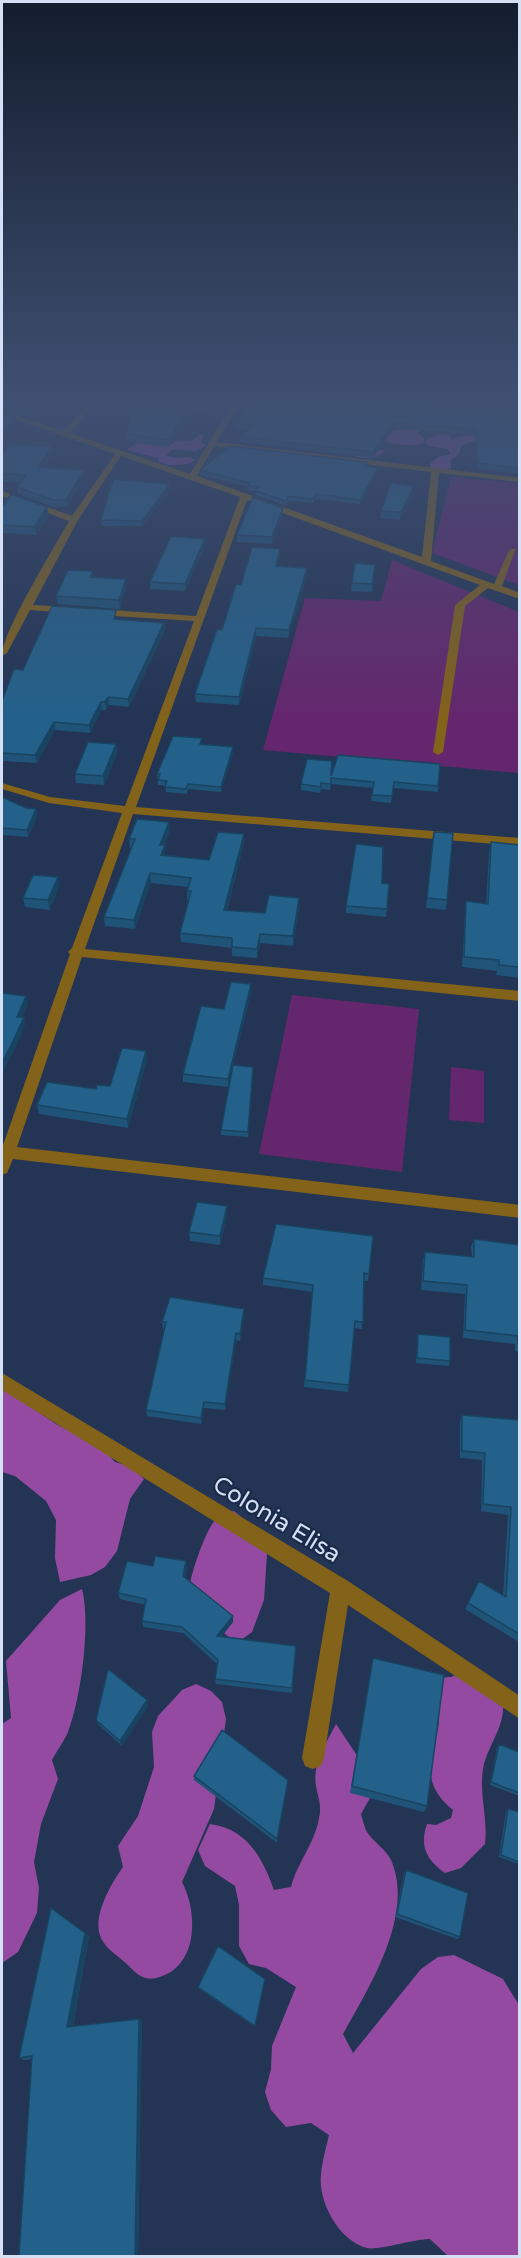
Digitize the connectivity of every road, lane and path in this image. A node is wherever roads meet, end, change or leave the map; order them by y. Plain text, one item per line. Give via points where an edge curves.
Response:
1 (35, 505) edge
2 (84, 505) edge
3 (241, 505) edge
4 (267, 505) edge
5 (432, 505) edge
6 (74, 520) junction
7 (513, 550) dead end
8 (426, 562) junction
9 (492, 586) junction
10 (519, 596) edge
11 (25, 607) junction
12 (200, 619) junction
13 (3, 647) edge
14 (438, 752) dead end
15 (2, 786) edge
16 (130, 810) junction
17 (519, 842) edge
18 (75, 952) junction
19 (519, 996) edge
20 (7, 1152) junction
21 (2, 1169) edge
22 (519, 1212) edge
23 (2, 1381) edge
24 (341, 1588) junction
25 (519, 1709) edge
26 (313, 1758) dead end

1 - 6 street
2 - 6 street
3 - 12 street
4 - 8 street
5 - 8 street
6 - 11 street
7 - 9 street
8 - 9 street
9 - 10 street
9 - 14 street via 460,605
11 - 12 street
11 - 13 street
12 - 16 street
15 - 16 street via 49,800
16 - 17 street
16 - 18 street
18 - 19 street
18 - 20 street
20 - 21 street
20 - 22 street
23 - 24 street, Colonia Elisa
24 - 25 street, Colonia Elisa
24 - 26 street

